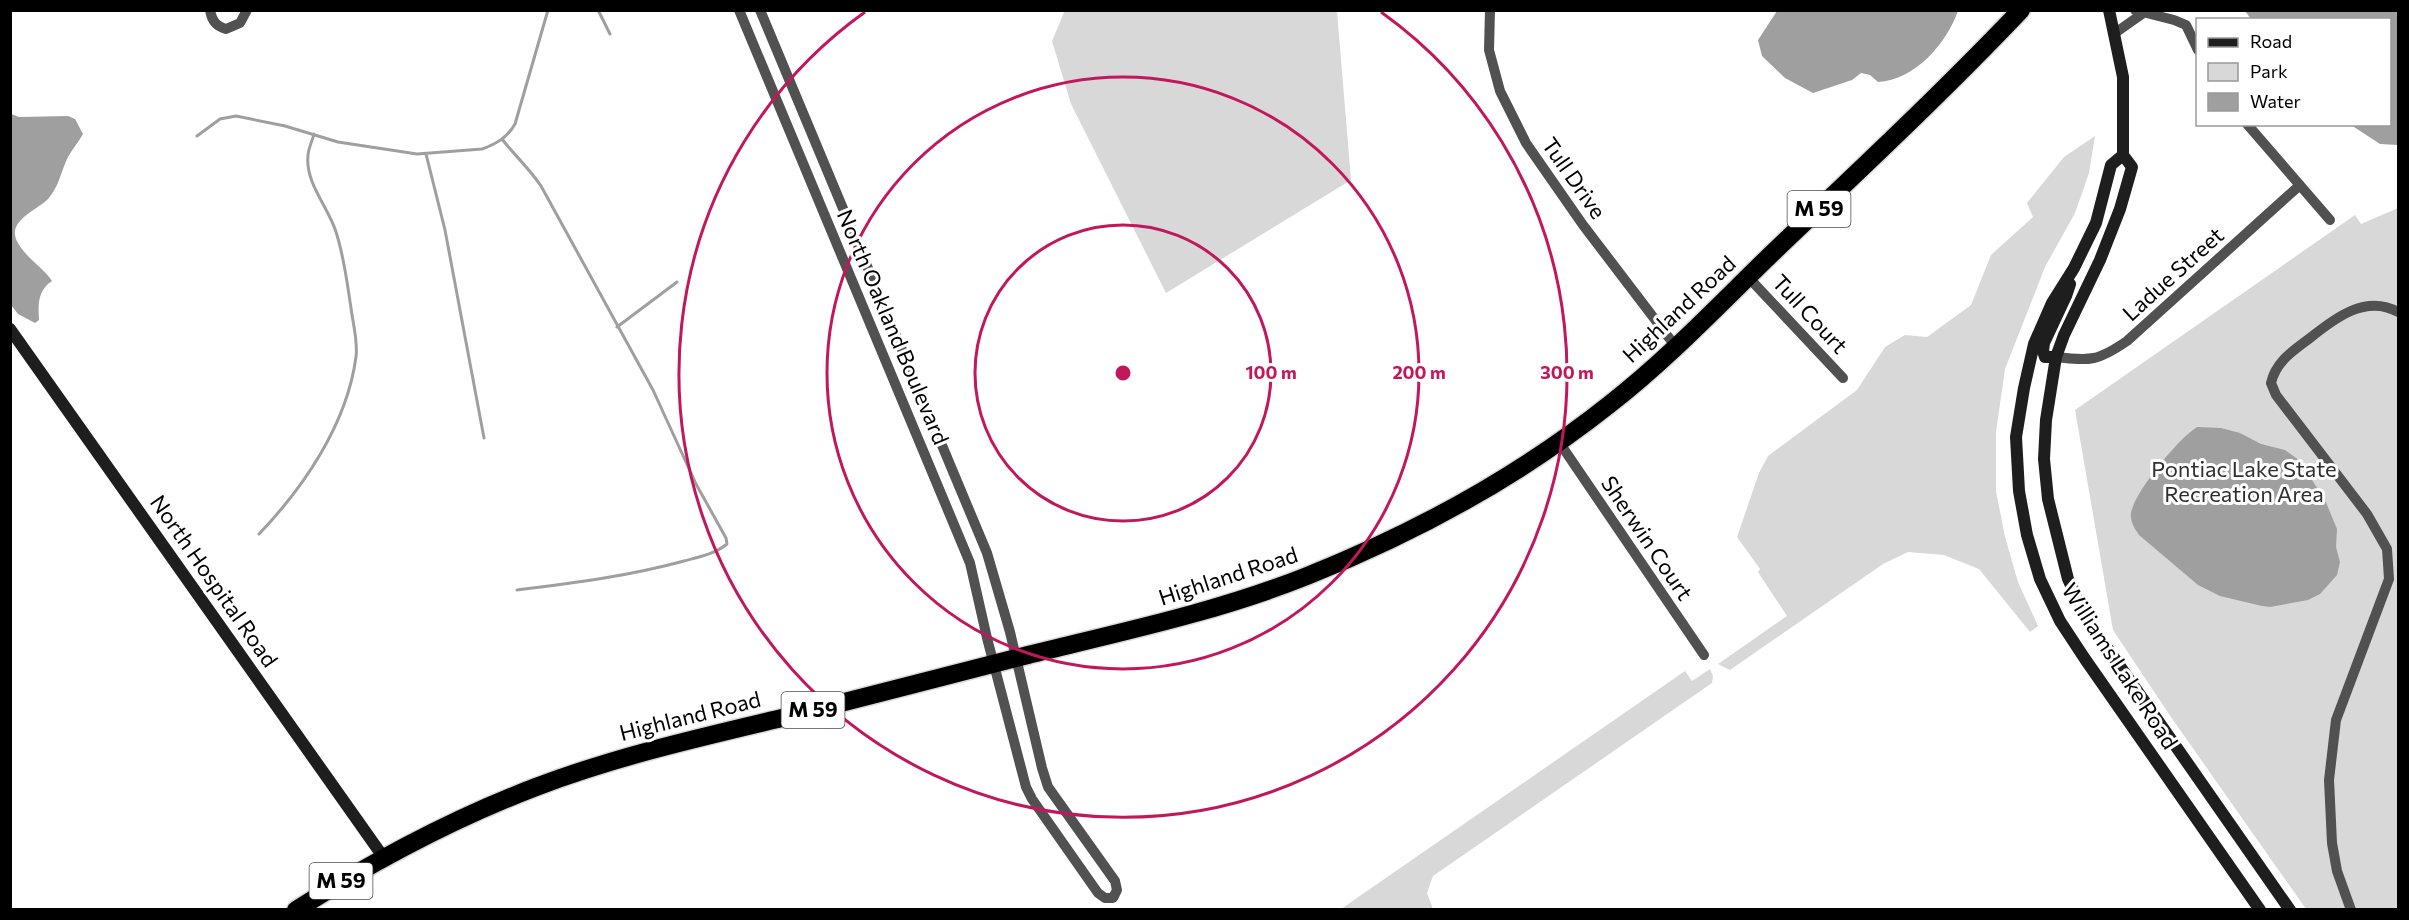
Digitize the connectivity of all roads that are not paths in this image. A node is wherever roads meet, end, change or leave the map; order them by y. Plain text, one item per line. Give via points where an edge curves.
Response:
1 (210, 10) edge
2 (247, 10) edge
3 (739, 10) edge
4 (759, 10) edge
5 (1490, 10) edge
6 (2021, 10) edge
7 (2109, 10) edge
8 (2138, 12) edge
9 (2115, 33) junction
10 (2196, 46) edge
11 (2249, 126) edge
12 (2123, 155) junction
13 (2300, 184) junction
14 (2330, 220) dead end
15 (2096, 223) junction
16 (2074, 268) junction
17 (1749, 277) junction
18 (2077, 309) junction
19 (2398, 312) edge
20 (10, 329) edge
21 (1676, 347) junction
22 (2056, 357) junction
23 (1843, 378) dead end
24 (1559, 442) junction
25 (1704, 655) dead end
26 (1016, 658) junction
27 (994, 664) junction
28 (384, 858) junction
29 (296, 909) edge
30 (2260, 909) edge
31 (2290, 909) edge
32 (2351, 909) edge

1 - 2 street via 218,27 226,29 240,23
3 - 27 street, North Oakland Boulevard via 970,562
4 - 26 street, North Oakland Boulevard via 983,543
5 - 21 street, Tull Drive via 1489,51 1500,91 1526,143
6 - 17 highway, Highland Road / M 59 via 1936,98
7 - 9 main road, Williams Lake Road
8 - 9 street
8 - 10 street via 2186,25
9 - 12 main road, Williams Lake Road via 2123,77
11 - 13 street
12 - 15 main road, Williams Lake Road via 2111,165
12 - 18 main road, Williams Lake Road via 2132,167 2120,209
13 - 14 street
13 - 22 street, Ladue Street via 2127,342 2106,356 2084,360
15 - 16 main road, Williams Lake Road
15 - 18 main road via 2103,224 2103,234 2085,273
16 - 22 main road via 2067,296 2044,343 2045,357
16 - 30 main road, Williams Lake Road via 2052,303 2034,344 2024,388 2016,437 2019,491 2027,535 2040,579 2060,621
17 - 21 highway, Highland Road / M 59
17 - 23 street, Tull Court
18 - 22 main road, Williams Lake Road
19 - 32 street via 2374,305 2341,315 2279,363 2271,382 2276,396 2367,514 2387,549 2389,562 2389,579 2336,720 2329,780 2332,843 2337,872
20 - 28 main road, North Hospital Road
21 - 24 highway, Highland Road / M 59
22 - 31 main road, Williams Lake Road via 2043,459 2048,499 2068,579 2087,619
24 - 25 street, Sherwin Court
24 - 26 highway, Highland Road / M 59 via 1431,520 1302,578 1169,621
26 - 27 highway, Highland Road / M 59
26 - 27 street, North Oakland Boulevard via 1048,787 1115,881 1113,898 1098,893 1032,799
27 - 28 highway, Highland Road / M 59 via 680,742 584,770 489,807
28 - 29 highway, Highland Road / M 59

